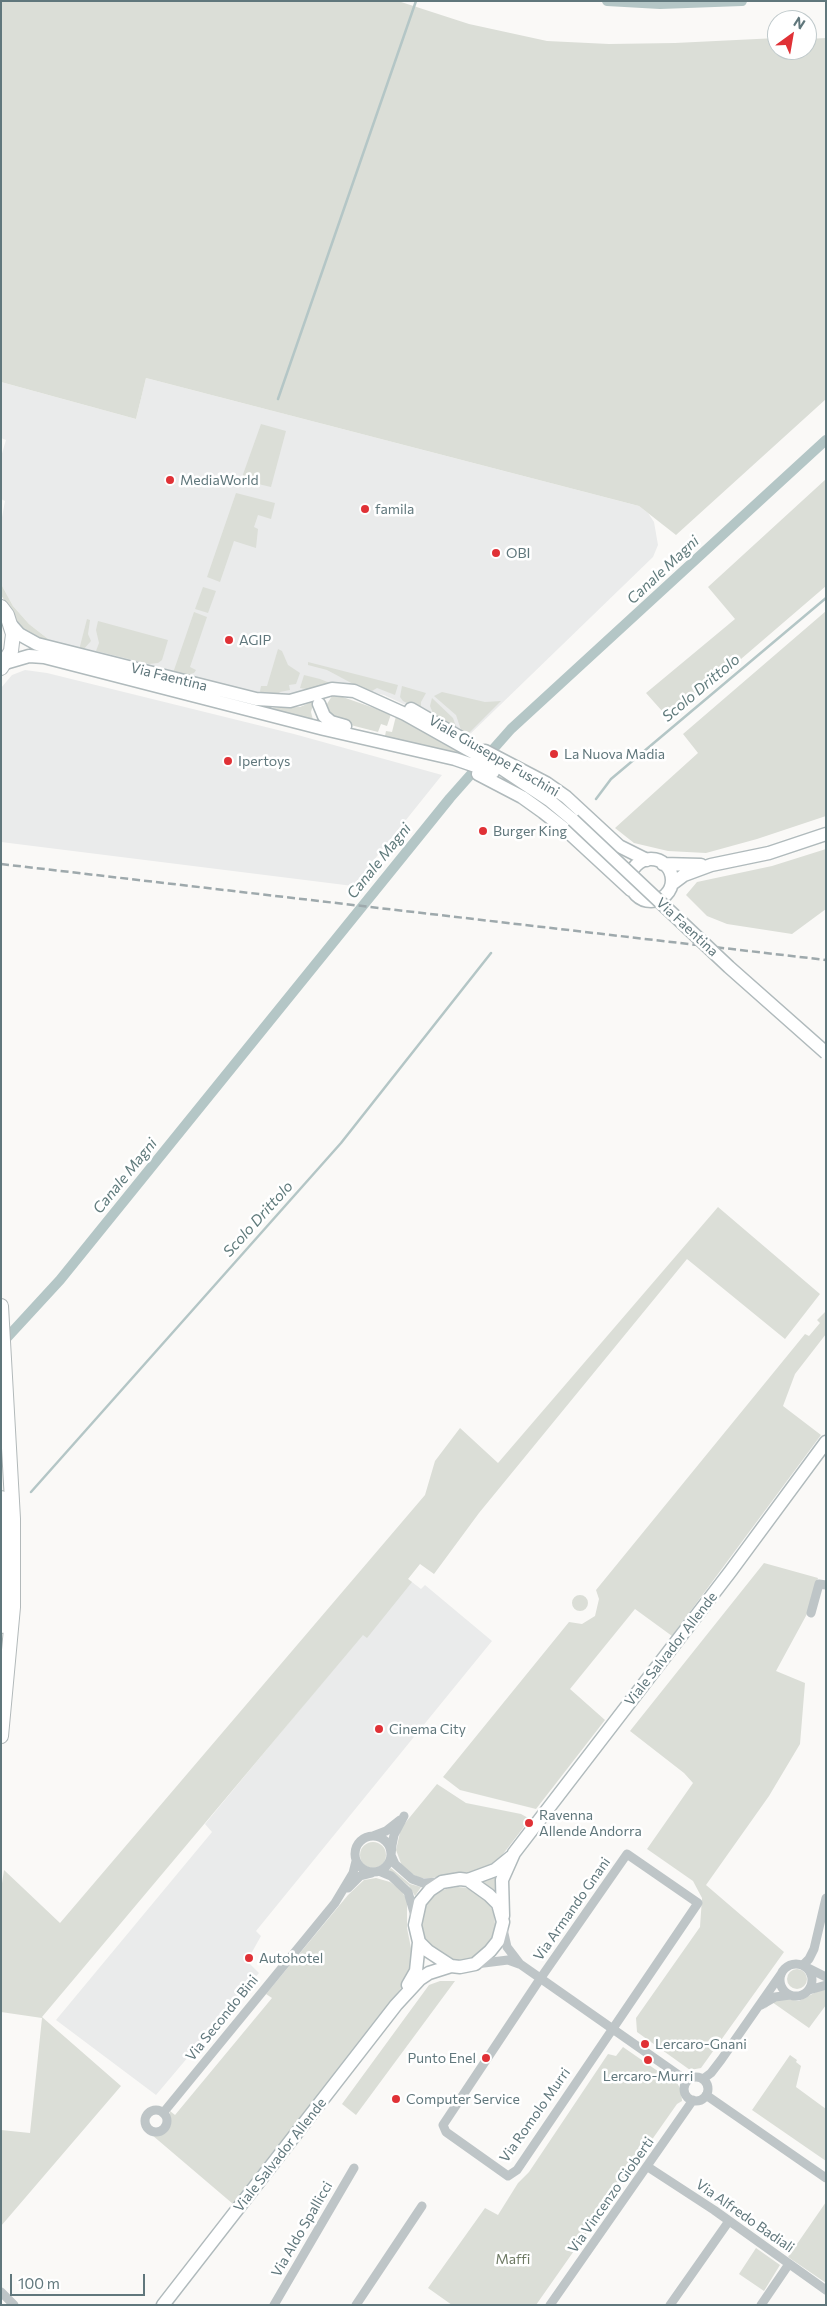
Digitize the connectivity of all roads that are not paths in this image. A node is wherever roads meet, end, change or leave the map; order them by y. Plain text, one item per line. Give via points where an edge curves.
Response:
1 (1, 607) edge
2 (12, 626) junction
3 (3, 666) edge
4 (332, 689) junction
5 (354, 691) joint
6 (319, 704) junction
7 (324, 729) junction
8 (362, 738) junction
9 (473, 750) joint
10 (498, 771) junction
11 (826, 834) edge
12 (647, 860) junction
13 (663, 864) junction
14 (711, 865) junction
15 (672, 884) junction
16 (631, 890) junction
17 (826, 1053) edge
18 (1, 1306) edge
19 (826, 1442) edge
20 (1, 1498) edge
21 (826, 1586) edge
22 (811, 1613) dead end
23 (1, 1626) edge
24 (1, 1736) edge
25 (371, 1836) junction
26 (514, 1853) junction
27 (391, 1855) junction
28 (356, 1861) junction
29 (376, 1872) junction
30 (468, 1880) junction
31 (442, 1882) junction
32 (340, 1895) junction
33 (826, 1898) edge
34 (415, 1916) junction
35 (502, 1916) junction
36 (503, 1929) junction
37 (419, 1942) junction
38 (475, 1964) junction
39 (520, 1964) junction
40 (451, 1966) junction
41 (805, 1966) junction
42 (780, 1974) junction
43 (826, 1977) edge
44 (540, 1979) junction
45 (826, 1985) edge
46 (809, 1990) junction
47 (790, 1995) junction
48 (396, 2005) junction
49 (757, 2008) junction
50 (612, 2029) junction
51 (703, 2079) junction
52 (687, 2081) junction
53 (706, 2095) junction
54 (693, 2100) junction
55 (163, 2113) dead end
56 (648, 2167) junction
57 (354, 2168) dead end
58 (826, 2178) edge
59 (422, 2206) dead end
60 (729, 2222) junction
61 (790, 2264) junction
62 (826, 2290) edge
63 (1, 2292) edge
64 (14, 2305) edge
65 (163, 2305) edge
66 (274, 2305) edge
67 (356, 2305) edge
68 (550, 2305) edge
69 (670, 2305) edge
70 (761, 2305) edge

1 - 2 main road
2 - 3 main road via 13,643
2 - 4 main road, Via Faentina via 37,644 256,699 290,701
3 - 7 main road, Via Faentina via 28,656 44,657
4 - 5 main road, Via Faentina
4 - 6 main road
5 - 9 main road, Viale Giuseppe Fuschini via 414,710
6 - 7 main road via 318,717
6 - 8 main road via 330,722 354,730
7 - 8 main road, Via Faentina
8 - 10 main road, Via Faentina
9 - 10 main road, Via Faentina
10 - 12 main road, Viale Giuseppe Fuschini via 546,783 572,802 619,846
10 - 16 main road, Viale Giuseppe Fuschini
10 - 17 main road, Via Faentina, bridge via 549,800 573,820
11 - 14 main road via 769,853
12 - 13 main road
12 - 16 main road via 632,872 629,878
13 - 14 main road
13 - 15 main road via 670,872
14 - 15 main road via 684,875
15 - 16 main road via 664,896 652,901 644,900
18 - 24 main road via 13,1519 13,1607
19 - 26 main road, Viale Salvador Allende
20 - 23 main road
21 - 22 street via 819,1584
25 - 27 street via 387,1843
25 - 27 street via 386,1831 404,1816 394,1836
25 - 28 street via 357,1845
26 - 30 main road, Viale Salvador Allende via 495,1870
26 - 35 main road, Viale Salvador Allende via 502,1880
27 - 29 street via 387,1865
27 - 31 street via 395,1864 412,1879 423,1884
28 - 29 street via 364,1870
28 - 32 street, Via Secondo Bini
29 - 32 street, Via Secondo Bini via 360,1876
29 - 34 street via 392,1876 408,1892
30 - 31 main road
30 - 35 main road via 498,1904
31 - 34 main road via 420,1902
32 - 55 street, Via Secondo Bini
33 - 41 street via 814,1949
34 - 37 main road
35 - 36 main road
36 - 38 main road via 490,1951
36 - 39 street via 507,1947
37 - 40 main road
37 - 48 main road, Viale Salvador Allende via 416,1970
38 - 39 street via 508,1960
38 - 40 main road
39 - 44 street
40 - 48 main road, Viale Salvador Allende via 420,1979
41 - 42 street via 790,1964
41 - 43 street
41 - 46 street via 812,1981
42 - 47 street via 780,1984
42 - 49 street
44 - 50 street
44 - 50 street, Via Armando Gnani via 627,1854 690,1897 698,1903
44 - 50 street, Via Romolo Murri via 443,2126 446,2132 508,2176 517,2170
45 - 46 street
46 - 47 street via 800,1995
47 - 49 street via 769,2000
48 - 65 main road, Viale Salvador Allende
49 - 51 street via 711,2073
50 - 52 street
51 - 52 street via 696,2077
51 - 53 street via 708,2088
52 - 54 street via 685,2092
53 - 54 street via 700,2100
53 - 58 street
54 - 56 street, Via Vincenzo Gioberti
56 - 60 street, Via Alfredo Badiali
56 - 68 street, Via Vincenzo Gioberti
57 - 66 street, Via Aldo Spallicci
59 - 67 street
60 - 61 street, Via Alfredo Badiali
60 - 69 street
61 - 62 street, Via Alfredo Badiali
61 - 70 street
63 - 64 street

